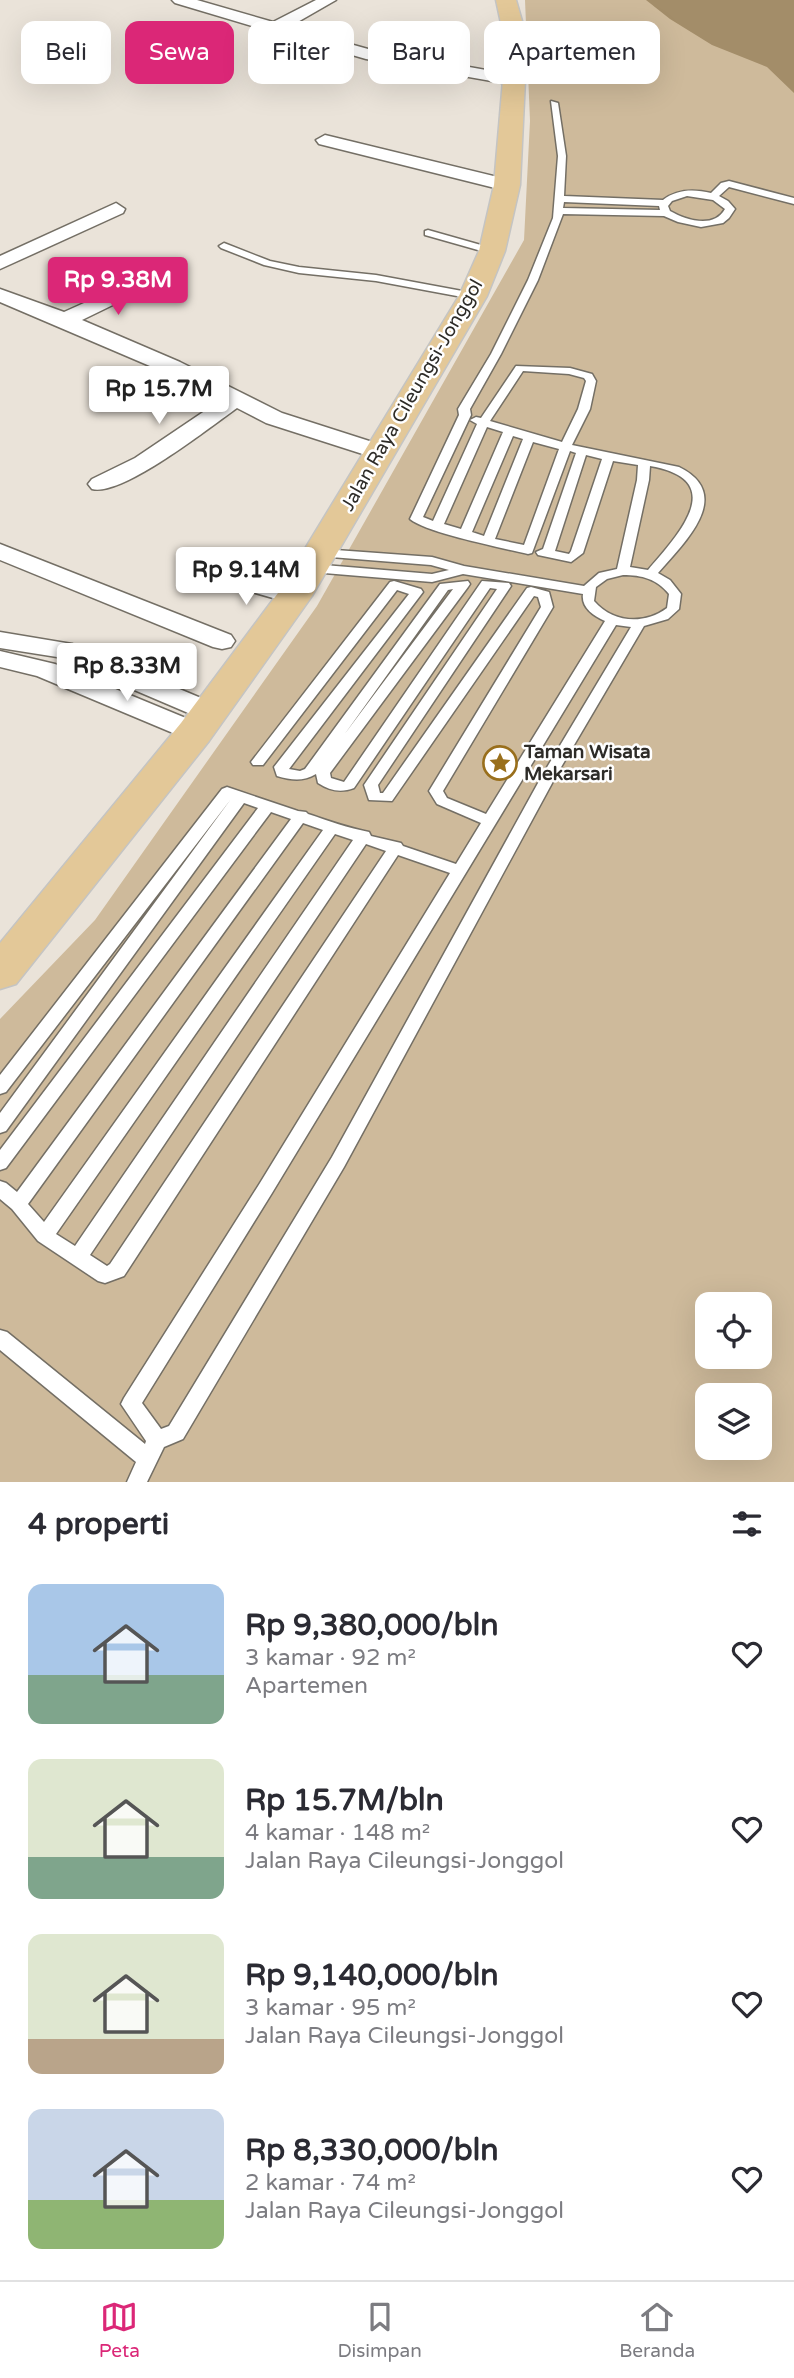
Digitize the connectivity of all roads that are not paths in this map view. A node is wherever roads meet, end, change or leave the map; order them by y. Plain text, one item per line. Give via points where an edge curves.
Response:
1 (180, 0) edge
2 (328, 0) edge
3 (506, 0) edge
4 (254, 21) edge
5 (288, 21) edge
6 (511, 21) edge
7 (354, 49) edge
8 (484, 75) edge
9 (514, 84) edge
10 (554, 103) dead end
11 (325, 140) dead end
12 (507, 185) junction
13 (713, 196) junction
14 (559, 199) junction
15 (794, 201) edge
16 (665, 208) junction
17 (116, 209) dead end
18 (558, 211) junction
19 (428, 233) dead end
20 (224, 246) dead end
21 (492, 250) junction
22 (0, 263) edge
23 (153, 278) dead end
24 (0, 295) edge
25 (472, 296) junction
26 (65, 320) junction
27 (234, 400) junction
28 (465, 415) junction
29 (483, 423) junction
30 (509, 431) junction
31 (529, 438) junction
32 (566, 446) junction
33 (582, 451) junction
34 (380, 452) junction
35 (608, 457) junction
36 (644, 464) junction
37 (100, 484) dead end
38 (437, 527) junction
39 (465, 534) junction
40 (488, 541) junction
41 (528, 550) junction
42 (0, 551) edge
43 (548, 553) junction
44 (316, 560) junction
45 (463, 570) junction
46 (623, 571) junction
47 (212, 573) dead end
48 (650, 575) junction
49 (486, 583) junction
50 (464, 584) junction
51 (505, 586) junction
52 (444, 587) junction
53 (531, 591) junction
54 (588, 591) junction
55 (416, 592) junction
56 (294, 596) junction
57 (612, 620) junction
58 (639, 624) junction
59 (0, 640) edge
60 (222, 640) dead end
61 (0, 659) edge
62 (202, 722) junction
63 (258, 762) dead end
64 (241, 796) junction
65 (268, 805) junction
66 (301, 815) junction
67 (489, 821) junction
68 (333, 826) junction
69 (364, 836) junction
70 (396, 847) junction
71 (460, 871) junction
72 (0, 973) edge
73 (0, 1087) edge
74 (0, 1126) edge
75 (0, 1163) edge
76 (0, 1188) edge
77 (18, 1203) junction
78 (44, 1236) junction
79 (78, 1257) junction
80 (0, 1338) edge
81 (157, 1440) junction
82 (149, 1460) junction
83 (137, 1482) edge

1 - 4 street
2 - 5 street
3 - 6 main road, Jalan Raya Cileungsi-Jonggol
7 - 8 street
9 - 12 main road, Jalan Raya Cileungsi-Jonggol
10 - 14 lane via 562,156
11 - 12 street
12 - 21 main road, Jalan Raya Cileungsi-Jonggol
13 - 15 lane via 729,184
13 - 16 lane via 682,195
13 - 16 lane via 730,209 721,220 688,222
14 - 16 lane
14 - 18 lane
16 - 18 lane
17 - 22 street
18 - 28 lane via 533,280 464,409
19 - 21 lane
20 - 25 lane via 299,270 376,278
21 - 25 main road, Jalan Raya Cileungsi-Jonggol
23 - 26 street
24 - 26 street
25 - 34 main road, Jalan Raya Cileungsi-Jonggol
26 - 27 street
27 - 34 street
27 - 37 street via 151,458
28 - 29 lane
28 - 38 lane via 415,516
29 - 30 lane
29 - 32 lane via 520,368 583,374 591,381 584,409
29 - 38 lane
30 - 31 lane
30 - 39 lane
31 - 32 lane
31 - 40 lane
32 - 33 lane
32 - 41 lane
33 - 35 lane
33 - 43 lane
34 - 44 main road, Jalan Raya Cileungsi-Jonggol
35 - 36 lane
35 - 43 lane via 576,553 571,558
36 - 46 lane
36 - 48 lane via 686,474 700,500 692,522
38 - 39 lane
39 - 40 lane
40 - 41 lane
41 - 43 lane
42 - 60 street
44 - 45 lane via 432,561
44 - 45 lane via 432,578
44 - 56 main road, Jalan Raya Cileungsi-Jonggol
45 - 54 lane
46 - 48 lane
46 - 54 lane via 597,579
47 - 56 street
48 - 58 lane via 670,586 676,601 666,616
49 - 50 lane
49 - 50 lane via 349,785 325,782 326,767
49 - 51 lane
50 - 52 lane
51 - 53 lane
51 - 53 lane via 371,785 374,797 391,795
52 - 55 lane
52 - 55 lane via 310,772 302,776 282,773 281,766
53 - 67 lane via 544,595 547,607 436,791 442,801
54 - 57 lane via 591,605
55 - 63 lane via 394,585
56 - 62 main road, Jalan Raya Cileungsi-Jonggol
57 - 58 lane
57 - 67 lane
58 - 81 lane via 550,774 331,1174 176,1433
59 - 62 street via 63,650
61 - 62 street
62 - 72 main road, Jalan Raya Cileungsi-Jonggol
64 - 65 lane
64 - 73 lane via 225,794
64 - 74 lane
65 - 66 lane
65 - 75 lane
66 - 68 lane
66 - 77 lane
67 - 71 lane
68 - 69 lane
68 - 78 lane
69 - 70 lane
69 - 79 lane
70 - 71 lane
70 - 79 lane via 117,1270 105,1275
71 - 81 lane via 131,1404
76 - 77 lane
77 - 78 lane
78 - 79 lane
80 - 82 lane
81 - 82 lane
82 - 83 lane

